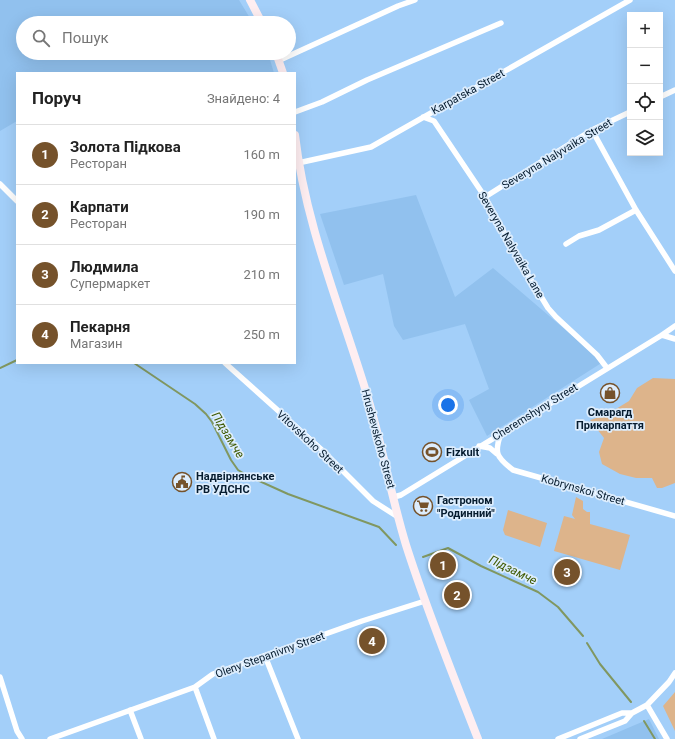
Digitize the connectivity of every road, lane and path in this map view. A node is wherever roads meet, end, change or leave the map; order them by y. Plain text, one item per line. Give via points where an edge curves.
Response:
1 (250, 0) edge
2 (415, 0) edge
3 (630, 0) edge
4 (258, 16) edge
5 (500, 23) dead end
6 (296, 48) edge
7 (279, 60) edge
8 (283, 72) edge
9 (674, 92) edge
10 (663, 96) edge
11 (296, 112) edge
12 (627, 113) edge
13 (423, 117) junction
14 (592, 130) junction
15 (296, 144) edge
16 (298, 162) junction
17 (0, 184) edge
18 (486, 197) junction
19 (16, 200) edge
20 (636, 210) junction
21 (566, 244) dead end
22 (675, 271) edge
23 (675, 326) edge
24 (662, 335) junction
25 (675, 339) edge
26 (226, 364) edge
27 (607, 368) junction
28 (501, 433) junction
29 (479, 446) junction
30 (497, 454) junction
31 (394, 497) junction
32 (675, 516) edge
33 (398, 517) junction
34 (425, 601) junction
35 (265, 656) junction
36 (675, 673) edge
37 (0, 677) edge
38 (195, 687) junction
39 (647, 705) junction
40 (130, 710) junction
41 (632, 713) junction
42 (22, 739) edge
43 (50, 739) edge
44 (141, 739) edge
45 (214, 739) edge
46 (298, 739) edge
47 (478, 739) edge
48 (558, 739) edge
49 (580, 739) edge
50 (666, 739) edge

1 - 4 street
2 - 6 street
3 - 13 street, Karpatska Street
5 - 11 street
7 - 8 street
9 - 10 street
12 - 14 street, Severyna Nalyvaika Street
13 - 16 street, Karpatska Street via 371,147
13 - 18 street, Severyna Nalyvaika Lane via 434,121
14 - 18 street, Severyna Nalyvaika Street
14 - 20 street
15 - 16 street, Hrushevskoho Street
16 - 31 street, Hrushevskoho Street via 317,241 367,396
17 - 19 street
18 - 27 street, Severyna Nalyvaika Lane via 548,308
20 - 21 street
20 - 22 street
23 - 24 street, Cheremshyny Street
24 - 25 street
24 - 27 street, Cheremshyny Street
26 - 33 street, Vitovskoho Street via 322,450 373,501
27 - 28 street, Cheremshyny Street
28 - 29 street, Cheremshyny Street
28 - 30 street
29 - 30 street, Kobrynskoi Street via 490,448
29 - 31 street, Cheremshyny Street
30 - 32 street, Kobrynskoi Street via 504,464 513,470
31 - 33 street, Hrushevskoho Street
33 - 34 street, Hrushevskoho Street
34 - 35 street, Oleny Stepanivny Street
34 - 47 street, Hrushevskoho Street
35 - 38 street, Oleny Stepanivny Street via 213,674
35 - 46 street
36 - 39 street
37 - 42 street via 17,731
38 - 40 street, Oleny Stepanivny Street
38 - 45 street
39 - 41 street
39 - 50 street
40 - 43 street, Oleny Stepanivny Street
40 - 44 street
41 - 48 street via 622,713
41 - 49 street via 625,721

